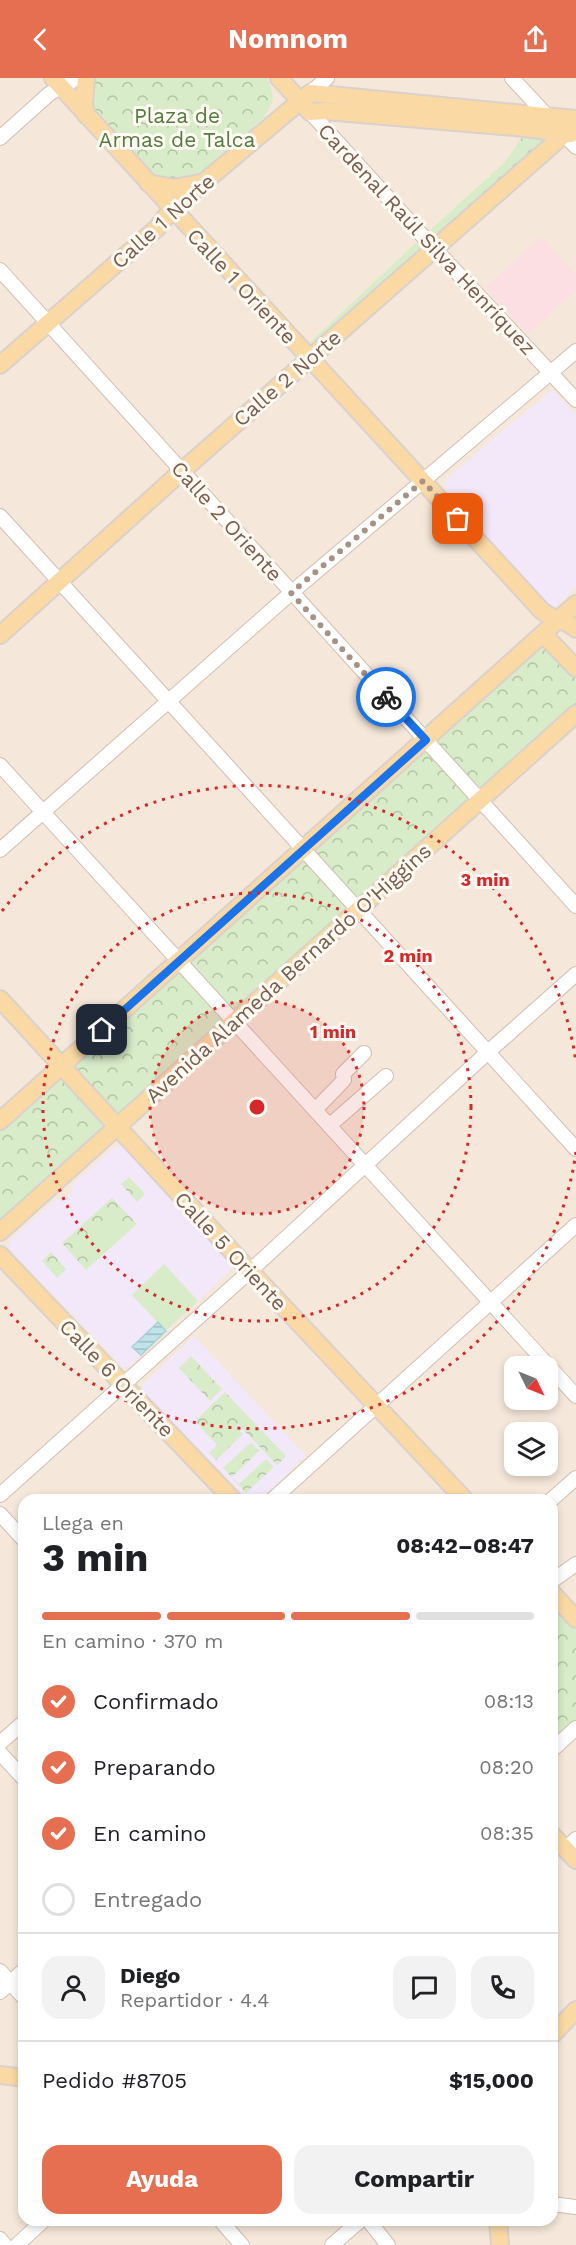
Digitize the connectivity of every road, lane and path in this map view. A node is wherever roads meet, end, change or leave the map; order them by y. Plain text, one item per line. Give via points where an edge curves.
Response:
1 (77, 78) edge
2 (86, 78) edge
3 (279, 78) edge
4 (327, 78) edge
5 (512, 78) edge
6 (57, 82) edge
7 (307, 102) junction
8 (86, 115) junction
9 (548, 116) junction
10 (576, 118) edge
11 (278, 120) junction
12 (572, 131) edge
13 (0, 138) edge
14 (576, 147) edge
15 (207, 180) junction
16 (148, 183) junction
17 (172, 209) junction
18 (434, 248) junction
19 (0, 270) edge
20 (48, 323) junction
21 (576, 351) edge
22 (309, 358) junction
23 (0, 365) edge
24 (551, 372) junction
25 (576, 400) edge
26 (182, 471) junction
27 (423, 481) junction
28 (0, 516) edge
29 (60, 582) junction
30 (291, 593) junction
31 (576, 604) edge
32 (559, 620) junction
33 (576, 629) edge
34 (543, 634) junction
35 (0, 636) edge
36 (576, 668) edge
37 (169, 701) junction
38 (576, 714) edge
39 (426, 740) junction
40 (0, 765) edge
41 (481, 800) junction
42 (43, 812) junction
43 (303, 849) junction
44 (0, 850) edge
45 (576, 906) edge
46 (358, 910) junction
47 (180, 961) junction
48 (576, 974) edge
49 (0, 999) edge
50 (234, 1021) junction
51 (488, 1052) junction
52 (364, 1053) dead end
53 (62, 1066) junction
54 (386, 1076) dead end
55 (315, 1110) junction
56 (0, 1121) edge
57 (117, 1126) junction
58 (329, 1126) junction
59 (576, 1149) edge
60 (364, 1164) junction
61 (576, 1225) edge
62 (0, 1232) edge
63 (0, 1255) edge
64 (250, 1271) junction
65 (490, 1302) junction
66 (123, 1384) junction
67 (576, 1396) edge
68 (377, 1405) junction
69 (576, 1478) edge
70 (227, 1494) edge
71 (279, 1494) edge
72 (459, 1494) edge
73 (558, 1494) edge
74 (0, 1495) edge
75 (0, 1514) edge
76 (18, 1534) edge
77 (576, 1564) edge
78 (558, 1577) edge
79 (558, 1600) edge
80 (576, 1619) edge
81 (18, 1727) edge
82 (576, 1728) edge
83 (0, 1743) edge
84 (558, 1744) edge
85 (0, 1753) edge
86 (18, 1772) edge
87 (558, 1839) edge
88 (572, 1849) edge
89 (0, 1971) edge
90 (18, 1975) edge
91 (5, 1987) edge
92 (18, 1995) edge
93 (576, 2010) edge
94 (558, 2029) edge
95 (0, 2074) edge
96 (18, 2077) edge
97 (558, 2205) edge
98 (576, 2207) edge
99 (38, 2226) edge
100 (225, 2226) edge
101 (354, 2226) edge
102 (373, 2226) edge
103 (498, 2226) edge
104 (0, 2240) edge
105 (5, 2245) edge
106 (17, 2245) edge
107 (242, 2245) edge
108 (332, 2245) edge
109 (388, 2245) edge
110 (500, 2245) edge

1 - 6 street
2 - 8 main road
3 - 7 main road, Cardenal Raúl Silva Henríquez
3 - 11 main road via 283,98
4 - 7 street, Calle 1 Norte
5 - 9 street
6 - 8 main road, Calle 1 Oriente
6 - 13 street
7 - 9 main road
7 - 11 main road, Calle 1 Norte
7 - 12 main road via 325,111
7 - 18 street, Cardenal Raúl Silva Henríquez
8 - 16 main road, Calle 1 Oriente
9 - 10 main road
9 - 12 street
11 - 15 main road, Calle 1 Norte
12 - 14 street
12 - 18 main road, Calle 2 Norte
15 - 16 main road via 174,188
15 - 17 main road, Calle 1 Norte
16 - 17 main road, Calle 1 Oriente
17 - 20 main road, Calle 1 Norte via 157,228
17 - 22 main road, Calle 1 Oriente
18 - 22 main road, Calle 2 Norte
18 - 24 street, Cardenal Raúl Silva Henríquez
19 - 20 street, Calle 2 Oriente
20 - 23 main road, Calle 1 Norte
20 - 26 street, Calle 2 Oriente
21 - 24 street
22 - 26 main road, Calle 2 Norte
22 - 27 main road, Calle 1 Oriente
24 - 25 street, Cardenal Raúl Silva Henríquez
24 - 27 street
26 - 29 main road, Calle 2 Norte
26 - 30 street, Calle 2 Oriente
27 - 30 street
27 - 32 main road, Calle 1 Oriente via 541,610
28 - 29 street
29 - 35 main road, Calle 2 Norte
29 - 37 street
30 - 37 street
30 - 39 street, Calle 2 Oriente
31 - 32 main road
32 - 33 main road, Calle 1 Oriente
32 - 34 main road
34 - 36 main road
34 - 39 main road
37 - 42 street
37 - 43 street
38 - 41 main road, Avenida Alameda Bernardo O'Higgins
39 - 41 street, Calle 2 Oriente
39 - 43 main road
40 - 42 street
41 - 45 street, Calle 2 Oriente
41 - 46 main road, Avenida Alameda Bernardo O'Higgins
42 - 44 street
42 - 47 street
43 - 46 street
43 - 47 main road
46 - 50 main road, Avenida Alameda Bernardo O'Higgins
46 - 51 street
47 - 50 street
47 - 53 main road
48 - 51 street
49 - 53 main road, Calle 5 Oriente
50 - 55 street
50 - 57 main road, Avenida Alameda Bernardo O'Higgins
51 - 59 street
51 - 60 street
52 - 55 street via 343,1074 340,1086
53 - 56 main road
53 - 57 main road, Calle 5 Oriente
54 - 58 street
55 - 58 street
57 - 62 main road, Avenida Alameda Bernardo O'Higgins
57 - 64 main road, Calle 5 Oriente
58 - 60 street
60 - 64 street
60 - 65 street
61 - 65 street
63 - 66 main road, Calle 6 Oriente
64 - 66 street
64 - 68 main road, Calle 5 Oriente
65 - 67 street
65 - 68 street
66 - 70 main road, Calle 6 Oriente
66 - 74 street
68 - 71 street
68 - 72 main road, Calle 5 Oriente
69 - 73 street
75 - 76 street
77 - 78 street
79 - 80 main road
81 - 83 street
82 - 84 street
85 - 86 street
87 - 88 main road
89 - 91 street
90 - 91 street
91 - 92 street
93 - 94 main road
95 - 96 main road
97 - 98 street
99 - 106 street
100 - 107 street
101 - 108 street
102 - 109 street
103 - 110 main road
104 - 105 street

